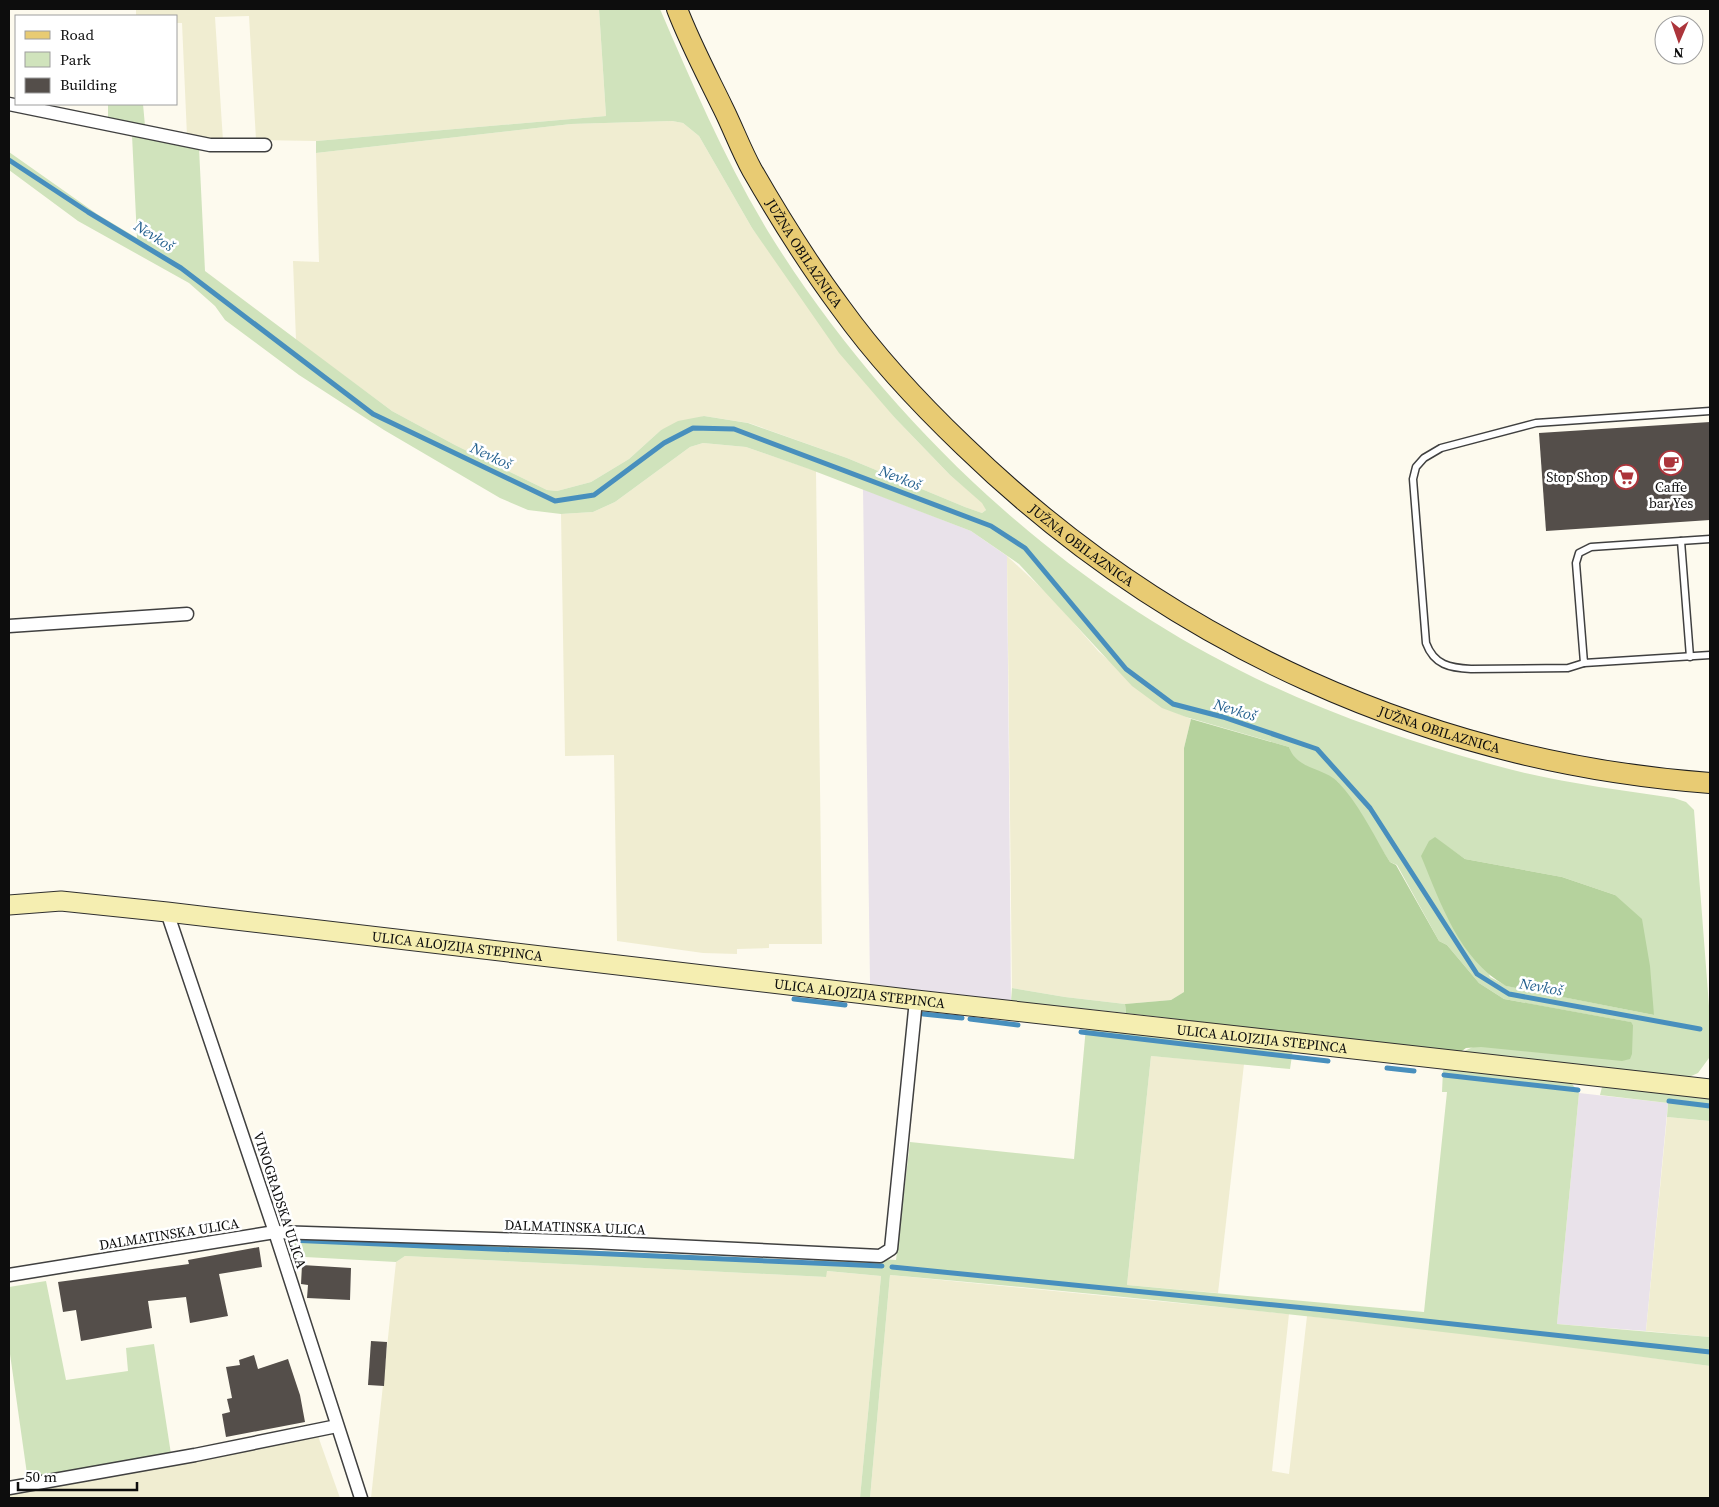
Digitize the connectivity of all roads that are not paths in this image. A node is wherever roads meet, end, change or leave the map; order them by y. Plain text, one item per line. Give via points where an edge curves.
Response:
1 (677, 9) edge
2 (9, 104) edge
3 (265, 145) dead end
4 (1710, 411) edge
5 (1710, 539) edge
6 (1681, 541) junction
7 (187, 614) dead end
8 (9, 626) edge
9 (1710, 655) edge
10 (1690, 657) junction
11 (1584, 663) junction
12 (1710, 783) edge
13 (9, 905) edge
14 (167, 912) junction
15 (916, 1000) junction
16 (1710, 1089) edge
17 (275, 1232) junction
18 (9, 1274) edge
19 (337, 1426) junction
20 (9, 1488) edge
21 (361, 1498) edge

1 - 12 main road, JUŽNA OBILAZNICA via 751,168 841,309 933,416 992,473 1089,553 1135,587 1202,628 1257,657 1352,699 1447,733 1532,757 1642,776
2 - 3 street via 210,145
4 - 11 lane via 1536,423 1441,448 1416,467 1413,479 1429,653 1445,665 1471,669 1568,668
5 - 6 lane
6 - 10 lane
6 - 11 lane via 1591,547 1580,553 1576,562
7 - 8 street
9 - 10 lane
10 - 11 lane
13 - 14 main road, ULICA ALOJZIJA STEPINCA via 61,901
14 - 15 main road, ULICA ALOJZIJA STEPINCA
14 - 17 street, VINOGRADSKA ULICA
15 - 16 main road, ULICA ALOJZIJA STEPINCA
15 - 17 street, DALMATINSKA ULICA via 891,1249 886,1254 864,1256
17 - 18 street, DALMATINSKA ULICA
17 - 19 street, VINOGRADSKA ULICA
19 - 20 street
19 - 21 street, VINOGRADSKA ULICA

